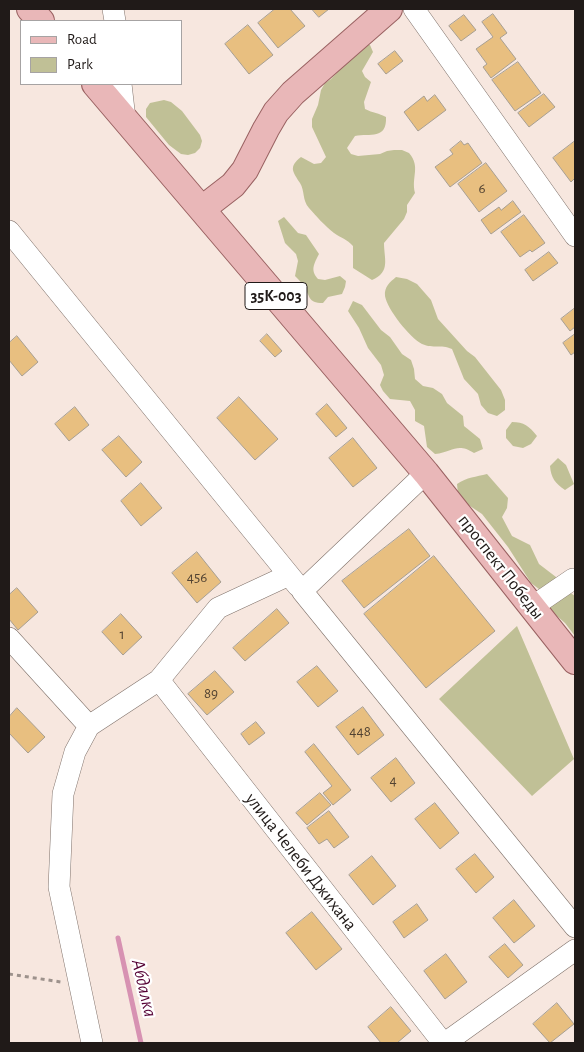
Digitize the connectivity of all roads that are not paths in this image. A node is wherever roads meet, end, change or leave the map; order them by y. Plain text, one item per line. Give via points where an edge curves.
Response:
1 (30, 9) edge
2 (389, 9) edge
3 (414, 9) edge
4 (40, 20) edge
5 (96, 85) edge
6 (122, 85) edge
7 (125, 119) junction
8 (202, 209) junction
9 (9, 231) edge
10 (575, 236) edge
11 (426, 474) junction
12 (288, 575) junction
13 (573, 579) dead end
14 (302, 591) junction
15 (532, 607) junction
16 (9, 638) edge
17 (575, 661) edge
18 (159, 680) junction
19 (89, 726) junction
20 (575, 927) edge
21 (575, 950) edge
22 (92, 1043) edge
23 (444, 1043) edge

1 - 4 main road
2 - 8 main road via 293,93 276,112 245,170 233,185
3 - 10 street
5 - 7 main road, 35К-003
6 - 7 street
7 - 8 main road, 35К-003
8 - 11 main road, 35К-003
9 - 12 street
11 - 14 street
11 - 15 main road, проспект Победы / 35К-003
12 - 14 street
12 - 18 street via 218,608
13 - 15 street
14 - 20 street
15 - 17 main road, проспект Победы / 35К-003
16 - 19 street
18 - 19 street
18 - 23 street, улица Челеби Джихана
19 - 22 street via 75,752 63,794 59,887
21 - 23 street

